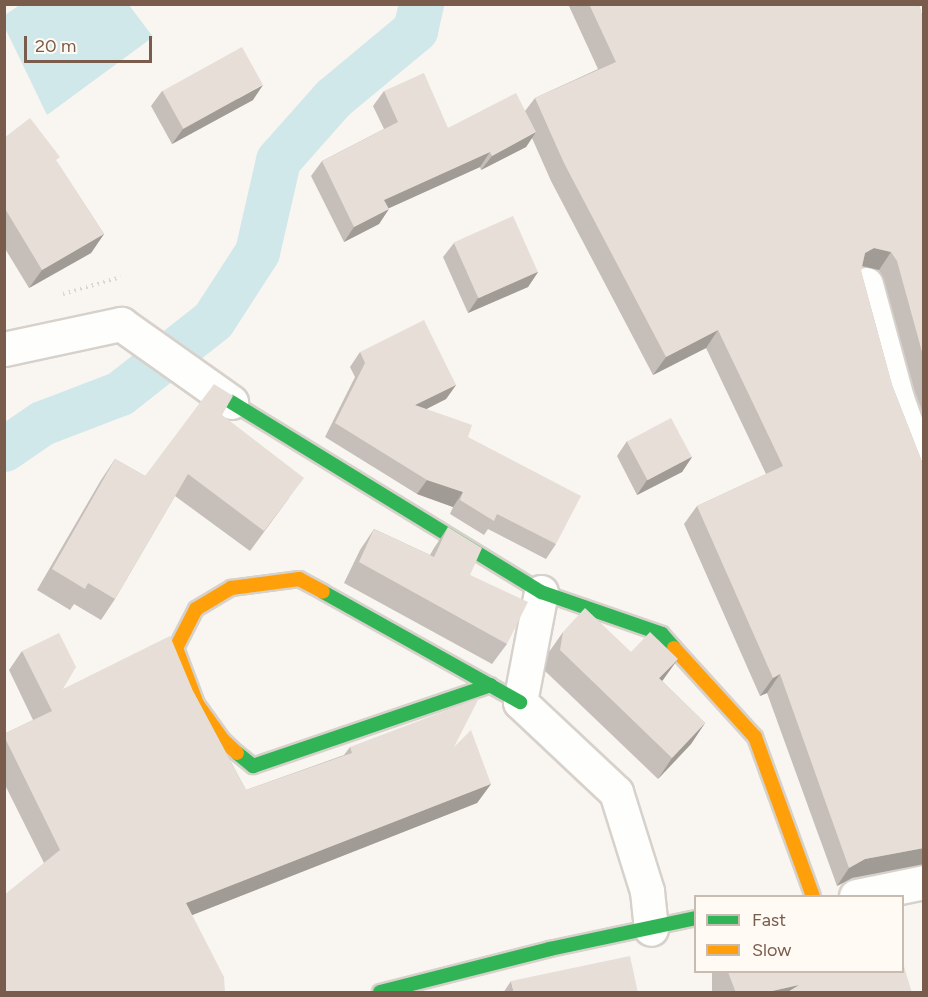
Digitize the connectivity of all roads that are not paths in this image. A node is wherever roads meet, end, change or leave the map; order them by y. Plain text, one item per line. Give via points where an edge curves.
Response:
1 (866, 284) edge
2 (4, 349) edge
3 (231, 402) joint
4 (924, 473) edge
5 (541, 592) junction
6 (491, 685) junction
7 (520, 702) junction
8 (924, 882) edge
9 (812, 895) edge
10 (865, 895) edge
11 (694, 918) edge
12 (651, 929) junction
13 (418, 987) edge
14 (380, 993) edge

1 - 4 street via 897,398
2 - 3 street via 121,324
3 - 5 street
5 - 7 street
5 - 9 street via 662,634 755,737
6 - 6 street via 299,579 231,588 196,609 176,648 197,704 223,740 253,766
6 - 7 street
7 - 12 street via 616,792 647,891
8 - 10 street
11 - 12 street
12 - 13 street
13 - 14 street

